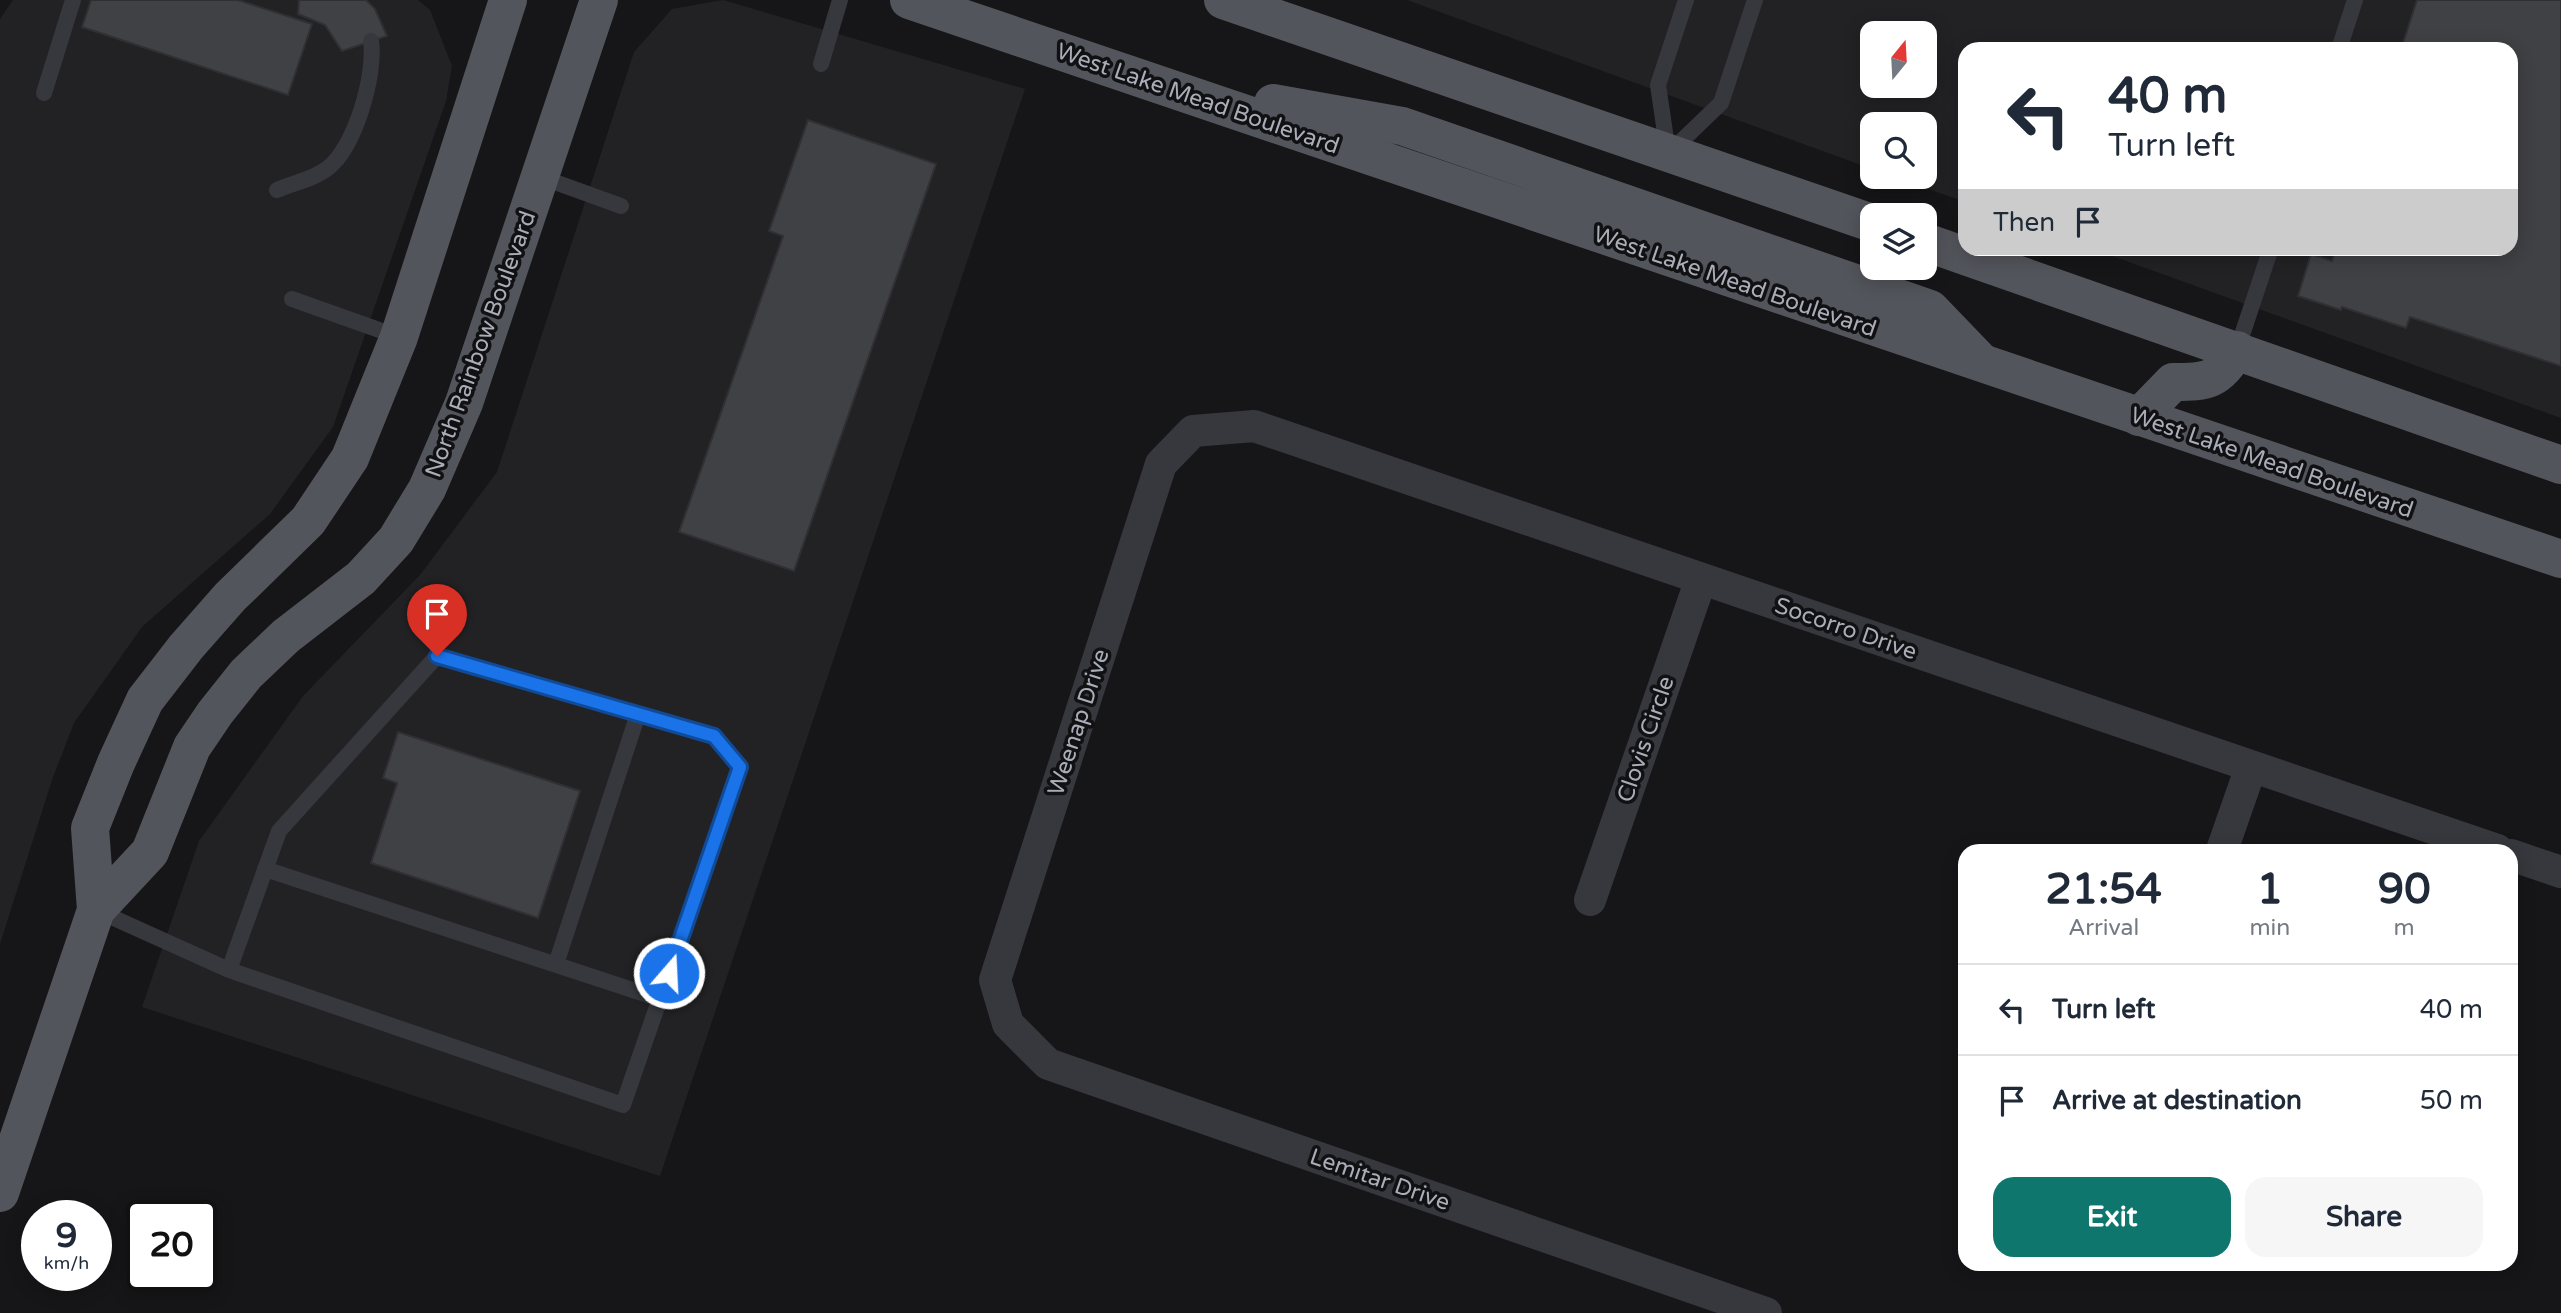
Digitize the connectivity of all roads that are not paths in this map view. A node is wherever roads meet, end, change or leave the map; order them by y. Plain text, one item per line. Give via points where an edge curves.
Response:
1 (72, 0) edge
2 (508, 0) edge
3 (599, 0) edge
4 (840, 0) edge
5 (909, 0) edge
6 (1223, 0) edge
7 (1686, 0) edge
8 (1755, 0) edge
9 (2355, 0) edge
10 (371, 41) dead end
11 (2341, 42) edge
12 (821, 64) dead end
13 (1150, 81) junction
14 (44, 93) dead end
15 (1668, 154) junction
16 (541, 177) junction
17 (277, 190) dead end
18 (621, 206) dead end
19 (1649, 212) junction
20 (1860, 219) edge
21 (1937, 246) edge
22 (1958, 253) edge
23 (1965, 256) edge
24 (2268, 256) edge
25 (292, 299) dead end
26 (399, 337) junction
27 (2237, 350) junction
28 (1982, 364) junction
29 (2139, 417) junction
30 (1193, 431) joint
31 (2561, 465) edge
32 (2561, 559) edge
33 (1701, 579) junction
34 (638, 714) junction
35 (2251, 766) junction
36 (2223, 844) edge
37 (2479, 844) edge
38 (2518, 857) edge
39 (265, 869) junction
40 (2561, 872) edge
41 (1590, 900) dead end
42 (96, 911) junction
43 (556, 964) junction
44 (229, 970) junction
45 (660, 999) junction
46 (1008, 1024) joint
47 (0, 1193) edge
48 (1766, 1313) edge

1 - 14 lane
2 - 26 main road, North Rainbow Boulevard
3 - 16 main road, North Rainbow Boulevard
4 - 12 lane
5 - 13 main road, West Lake Mead Boulevard
6 - 15 main road
7 - 15 lane via 1658,85
8 - 15 lane via 1721,103
9 - 11 lane
10 - 17 lane via 371,76 339,158 325,170
13 - 19 main road via 1402,126
13 - 28 main road, West Lake Mead Boulevard
15 - 19 main road
15 - 20 main road
16 - 18 lane
16 - 42 main road, North Rainbow Boulevard via 464,403 427,489 396,540 361,578 286,636 246,674 215,713 192,747 150,852
19 - 28 main road via 1930,309
21 - 22 main road
23 - 27 main road
24 - 27 lane
25 - 26 lane
26 - 42 main road, North Rainbow Boulevard via 350,458 307,521 230,597 145,700 90,828
27 - 29 main road via 2223,371 2209,379 2174,382
27 - 31 main road
28 - 29 main road, West Lake Mead Boulevard
29 - 32 main road, West Lake Mead Boulevard
30 - 33 street, Socorro Drive via 1254,426
30 - 46 street, Weenap Drive via 1161,464 995,981
33 - 35 street, Socorro Drive
33 - 41 street, Clovis Circle
34 - 39 lane via 437,656 279,831
34 - 43 lane
34 - 45 lane via 714,736 740,767
35 - 36 street
35 - 37 street, Socorro Drive
38 - 40 street
39 - 43 lane
39 - 44 lane
42 - 44 lane
42 - 47 main road, North Rainbow Boulevard
43 - 45 lane
44 - 45 lane via 623,1105
46 - 48 street, Lemitar Drive via 1048,1064

